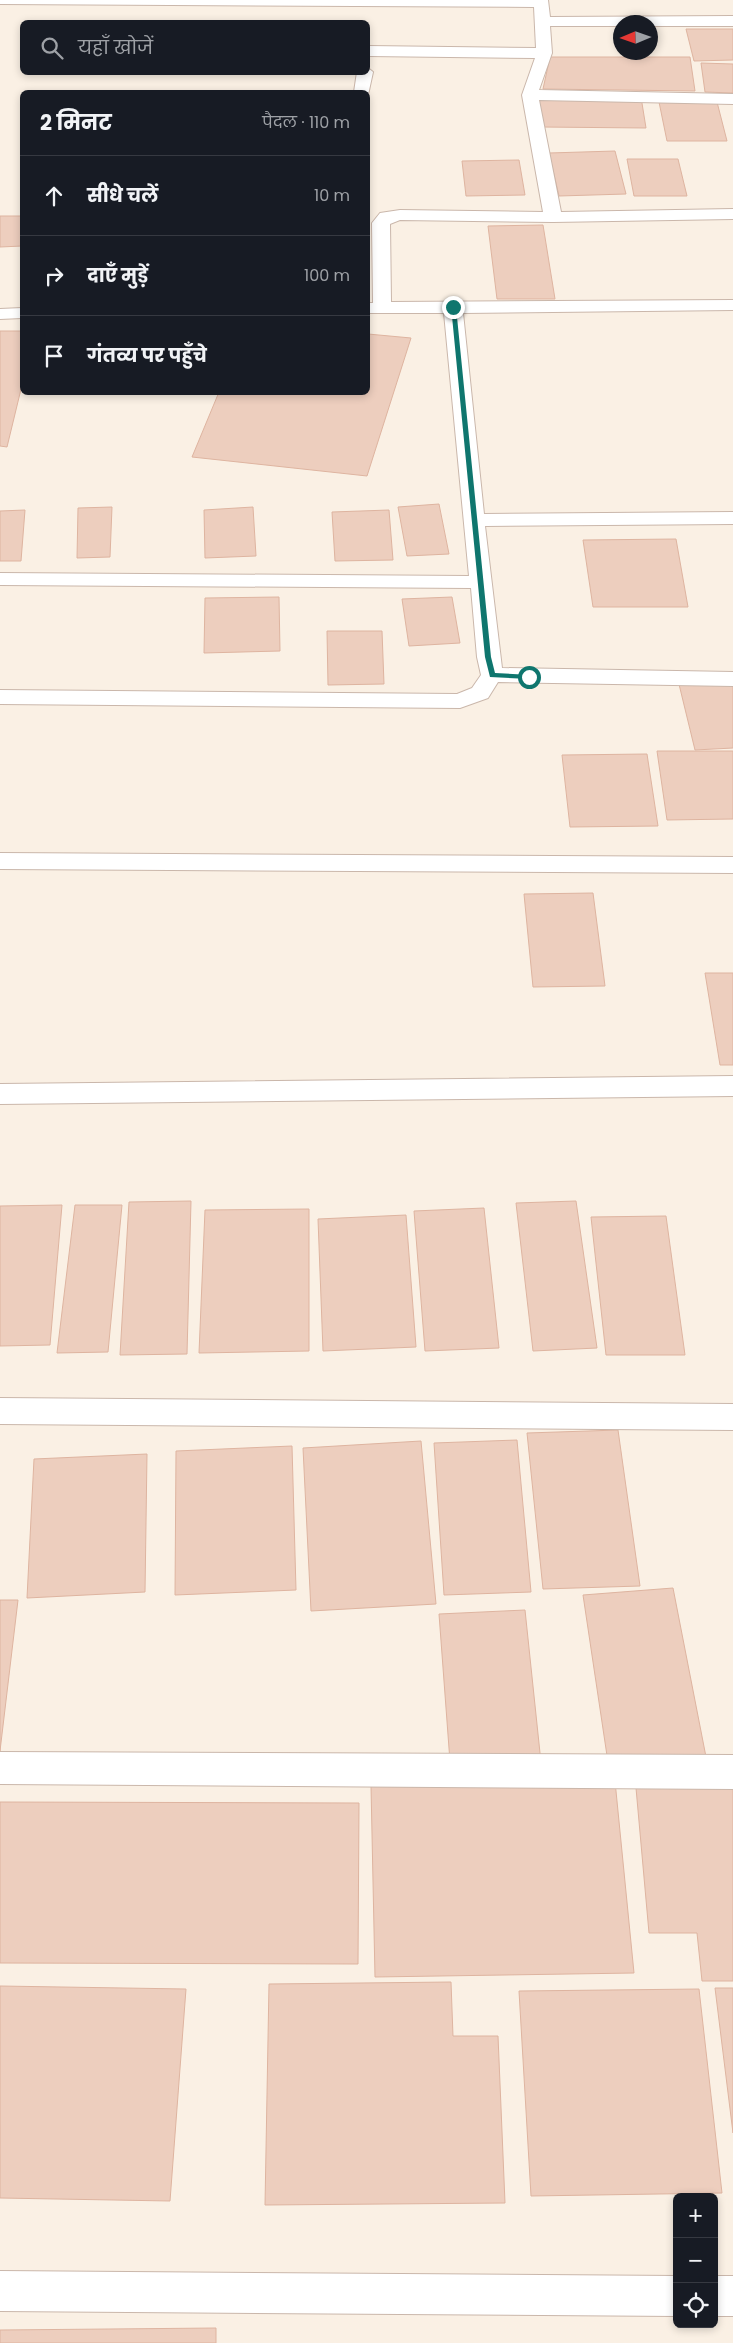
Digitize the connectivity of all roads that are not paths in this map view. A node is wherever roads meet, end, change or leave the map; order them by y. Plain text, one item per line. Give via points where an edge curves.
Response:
1 (0, 0) edge
2 (226, 1) edge
3 (542, 2) edge
4 (733, 21) edge
5 (542, 22) junction
6 (370, 52) edge
7 (544, 53) junction
8 (365, 75) edge
9 (362, 90) edge
10 (530, 95) junction
11 (733, 99) edge
12 (733, 214) edge
13 (553, 217) junction
14 (374, 231) edge
15 (733, 305) edge
16 (453, 307) junction
17 (374, 308) edge
18 (20, 313) edge
19 (0, 314) edge
20 (733, 518) edge
21 (474, 520) junction
22 (0, 579) edge
23 (480, 582) junction
24 (492, 675) junction
25 (733, 679) edge
26 (0, 697) edge
27 (0, 862) edge
28 (733, 865) edge
29 (733, 1086) edge
30 (0, 1094) edge
31 (0, 1411) edge
32 (733, 1417) edge
33 (0, 1768) edge
34 (733, 1772) edge
35 (0, 2291) edge
36 (673, 2296) edge
37 (718, 2296) edge
38 (733, 2296) edge

1 - 2 street
2 - 3 street
3 - 5 street
4 - 5 street
5 - 7 street
6 - 7 street
7 - 10 street
8 - 9 street
10 - 11 street
10 - 13 street
12 - 13 street
13 - 14 street via 400,216 386,218
14 - 17 street
15 - 16 street
16 - 17 street
16 - 21 street
18 - 19 street
20 - 21 street
21 - 23 street
22 - 23 street
23 - 24 street
24 - 25 street
24 - 26 street via 480,693 460,701
27 - 28 street
29 - 30 street
31 - 32 street
33 - 34 street
35 - 36 street
37 - 38 street

